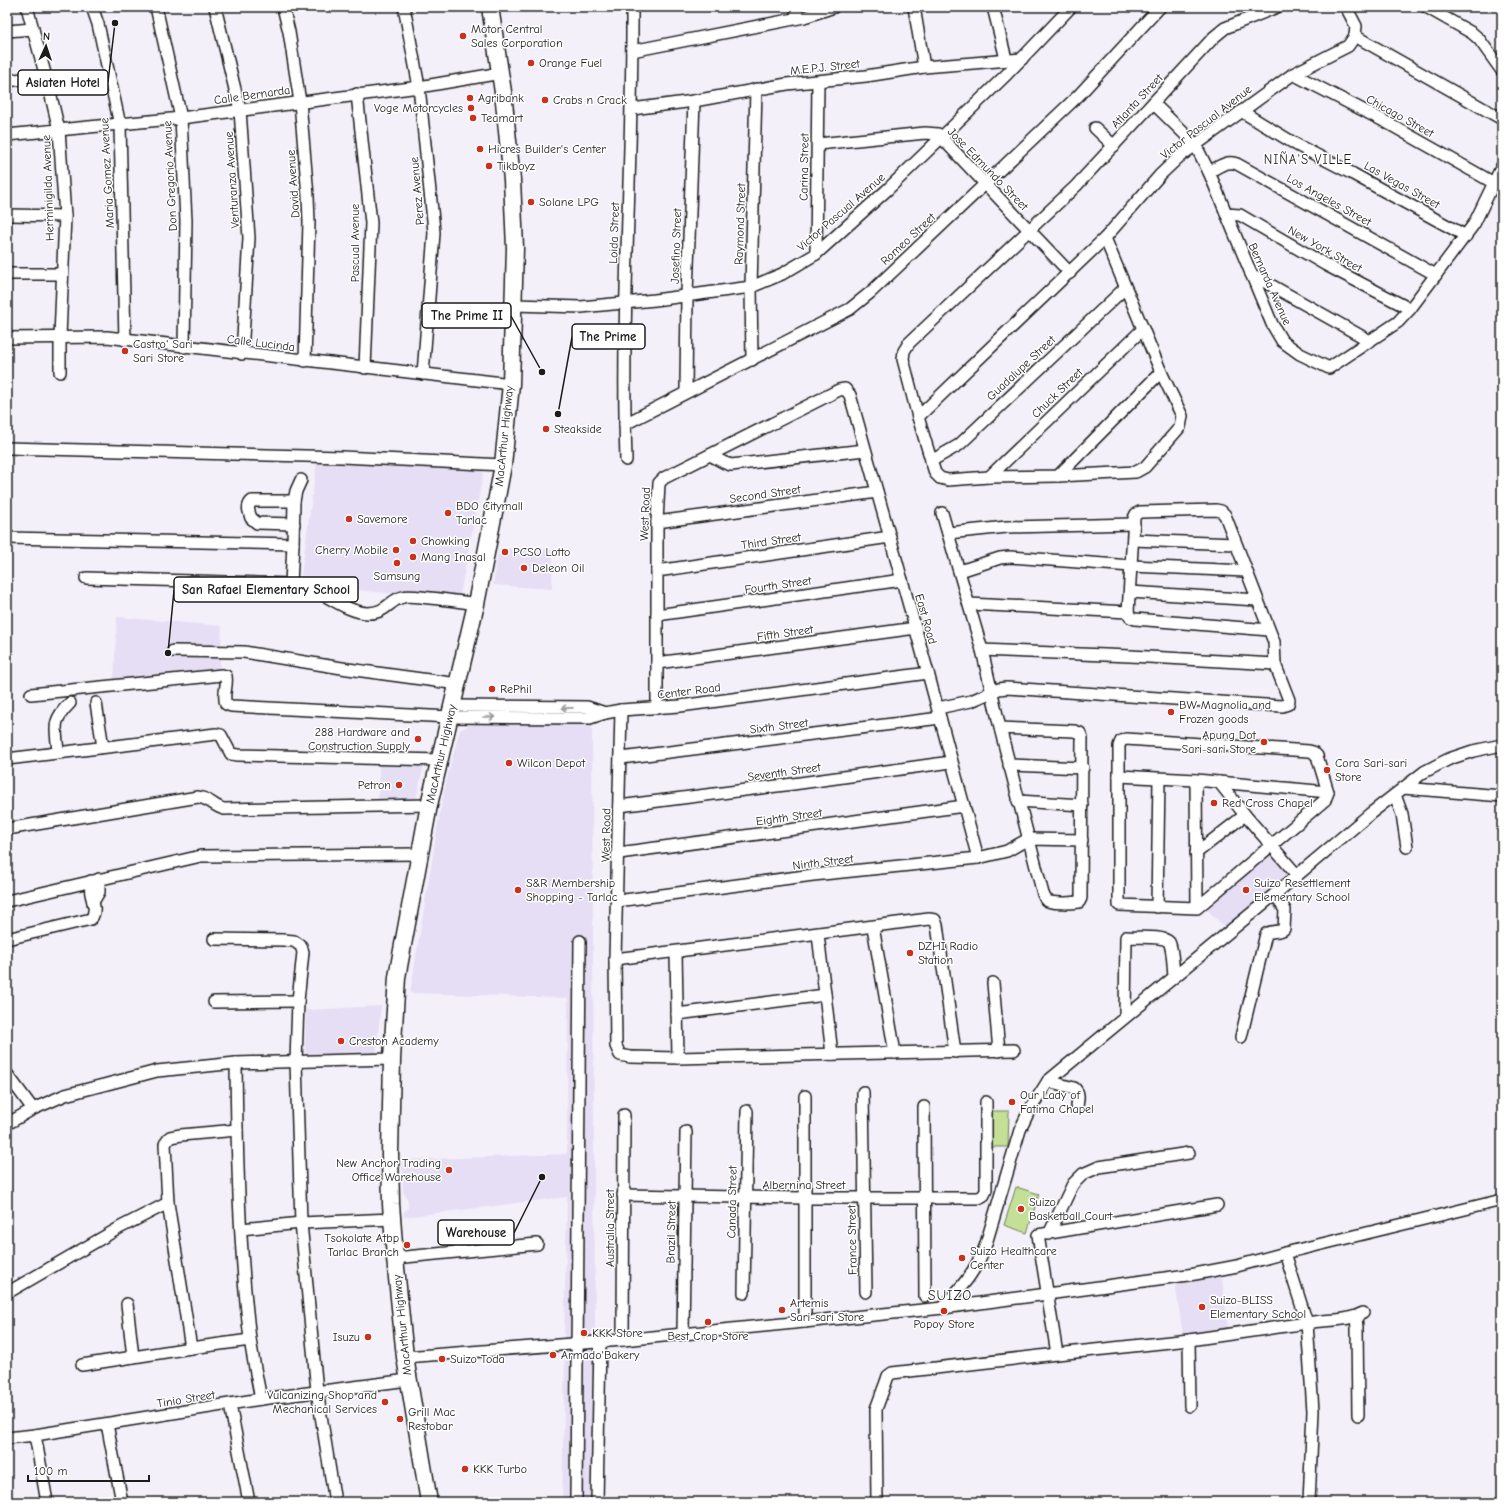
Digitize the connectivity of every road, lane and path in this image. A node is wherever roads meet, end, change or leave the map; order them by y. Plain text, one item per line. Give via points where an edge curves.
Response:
1 (27, 7) edge
2 (92, 7) edge
3 (156, 7) edge
4 (215, 7) edge
5 (283, 7) edge
6 (404, 7) edge
7 (490, 7) edge
8 (632, 7) edge
9 (834, 7) edge
10 (914, 7) edge
11 (993, 7) edge
12 (1071, 7) edge
13 (1160, 7) edge
14 (1277, 7) edge
15 (1346, 7) edge
16 (1426, 7) edge
17 (797, 12) edge
18 (33, 29) junction
19 (7, 31) edge
20 (1354, 36) junction
21 (632, 51) junction
22 (1022, 58) junction
23 (1006, 59) junction
24 (924, 67) junction
25 (1502, 70) edge
26 (501, 73) junction
27 (1293, 74) junction
28 (46, 76) junction
29 (7, 81) edge
30 (818, 81) junction
31 (419, 86) junction
32 (756, 89) junction
33 (357, 94) junction
34 (694, 101) junction
35 (300, 102) junction
36 (1153, 103) junction
37 (632, 109) junction
38 (240, 110) junction
39 (1241, 111) junction
40 (181, 118) junction
41 (1502, 120) edge
42 (120, 125) junction
43 (1095, 128) dead end
44 (59, 130) junction
45 (7, 135) edge
46 (942, 138) junction
47 (818, 144) junction
48 (1195, 144) junction
49 (1114, 146) junction
50 (1502, 166) edge
51 (1209, 172) junction
52 (1494, 183) junction
53 (986, 185) junction
54 (1226, 214) junction
55 (7, 215) edge
56 (65, 216) junction
57 (1028, 230) junction
58 (1466, 236) junction
59 (1104, 238) junction
60 (816, 254) junction
61 (1070, 273) junction
62 (7, 274) edge
63 (62, 274) junction
64 (1251, 274) junction
65 (1436, 275) junction
66 (751, 286) junction
67 (1125, 288) junction
68 (687, 294) junction
69 (625, 303) junction
70 (514, 305) junction
71 (1410, 309) junction
72 (1143, 329) junction
73 (60, 337) junction
74 (7, 338) edge
75 (124, 340) junction
76 (1370, 341) junction
77 (184, 347) junction
78 (242, 354) junction
79 (752, 360) junction
80 (305, 361) junction
81 (365, 368) junction
82 (60, 372) dead end
83 (1161, 372) junction
84 (423, 374) junction
85 (511, 384) junction
86 (845, 389) joint
87 (686, 392) junction
88 (918, 418) junction
89 (625, 424) junction
90 (7, 448) edge
91 (865, 450) junction
92 (710, 455) junction
93 (626, 460) dead end
94 (931, 461) junction
95 (503, 464) junction
96 (1058, 476) junction
97 (989, 477) junction
98 (301, 480) dead end
99 (877, 492) junction
100 (294, 501) junction
101 (942, 513) dead end
102 (657, 522) junction
103 (294, 524) junction
104 (1134, 524) junction
105 (948, 533) junction
106 (890, 537) junction
107 (7, 538) edge
108 (1133, 540) junction
109 (293, 544) junction
110 (1235, 544) junction
111 (1131, 566) junction
112 (657, 571) junction
113 (960, 571) junction
114 (1246, 571) junction
115 (86, 578) dead end
116 (902, 580) junction
117 (291, 584) junction
118 (1130, 592) junction
119 (1257, 600) junction
120 (476, 604) junction
121 (969, 604) junction
122 (1128, 612) junction
123 (657, 615) junction
124 (916, 628) junction
125 (1269, 630) junction
126 (173, 650) dead end
127 (982, 650) junction
128 (658, 663) junction
129 (1275, 664) junction
130 (928, 673) junction
131 (458, 684) junction
132 (992, 692) junction
133 (32, 694) dead end
134 (70, 703) dead end
135 (96, 703) dead end
136 (657, 708) junction
137 (621, 710) junction
138 (451, 712) junction
139 (939, 713) junction
140 (1000, 728) junction
141 (1502, 745) edge
142 (102, 747) junction
143 (58, 752) junction
144 (621, 758) junction
145 (7, 759) edge
146 (440, 760) junction
147 (951, 762) junction
148 (1009, 765) junction
149 (1083, 768) junction
150 (1119, 776) junction
151 (1159, 779) junction
152 (1196, 780) junction
153 (1219, 782) junction
154 (1328, 792) junction
155 (1399, 792) junction
156 (1502, 796) edge
157 (1018, 801) junction
158 (430, 805) junction
159 (1082, 805) junction
160 (619, 806) junction
161 (964, 806) junction
162 (1245, 815) junction
163 (7, 829) edge
164 (1028, 839) junction
165 (1082, 840) junction
166 (1271, 846) junction
167 (1407, 847) dead end
168 (618, 853) junction
169 (1196, 853) junction
170 (420, 854) junction
171 (978, 858) junction
172 (1297, 876) junction
173 (95, 880) junction
174 (1275, 894) junction
175 (7, 901) edge
176 (617, 901) junction
177 (1157, 907) junction
178 (1197, 908) junction
179 (873, 927) junction
180 (818, 934) junction
181 (7, 939) edge
182 (214, 939) dead end
183 (580, 941) dead end
184 (676, 952) junction
185 (615, 959) junction
186 (1174, 976) junction
187 (993, 983) dead end
188 (825, 995) junction
189 (298, 1001) junction
190 (214, 1002) dead end
191 (677, 1014) junction
192 (1125, 1017) junction
193 (1242, 1037) dead end
194 (1014, 1050) dead end
195 (999, 1051) junction
196 (955, 1052) junction
197 (895, 1053) junction
198 (832, 1054) junction
199 (678, 1058) junction
200 (392, 1059) junction
201 (296, 1062) junction
202 (236, 1063) junction
203 (7, 1074) edge
204 (1048, 1081) junction
205 (863, 1092) dead end
206 (805, 1096) dead end
207 (986, 1102) dead end
208 (1077, 1106) dead end
209 (924, 1107) dead end
210 (33, 1109) junction
211 (747, 1111) dead end
212 (624, 1115) dead end
213 (7, 1124) edge
214 (237, 1130) junction
215 (686, 1132) dead end
216 (1189, 1153) dead end
217 (623, 1195) junction
218 (685, 1197) junction
219 (744, 1197) junction
220 (804, 1198) junction
221 (864, 1198) junction
222 (924, 1198) junction
223 (1502, 1200) edge
224 (168, 1203) junction
225 (1217, 1205) dead end
226 (392, 1219) junction
227 (301, 1223) junction
228 (241, 1229) junction
229 (1049, 1234) junction
230 (537, 1244) dead end
231 (1285, 1253) junction
232 (395, 1258) junction
233 (866, 1292) dead end
234 (7, 1293) edge
235 (744, 1293) dead end
236 (1047, 1294) junction
237 (925, 1296) dead end
238 (127, 1304) dead end
239 (943, 1308) junction
240 (805, 1322) junction
241 (1307, 1323) junction
242 (683, 1333) junction
243 (250, 1340) junction
244 (623, 1340) junction
245 (1189, 1340) junction
246 (600, 1342) junction
247 (577, 1344) junction
248 (191, 1348) junction
249 (1057, 1354) junction
250 (133, 1357) junction
251 (405, 1357) junction
252 (82, 1365) dead end
253 (408, 1380) junction
254 (317, 1391) junction
255 (261, 1399) junction
256 (230, 1405) junction
257 (1190, 1406) dead end
258 (1358, 1415) dead end
259 (107, 1424) junction
260 (35, 1435) junction
261 (7, 1438) edge
262 (47, 1502) edge
263 (122, 1502) edge
264 (249, 1502) edge
265 (335, 1502) edge
266 (429, 1502) edge
267 (576, 1502) edge
268 (597, 1502) edge
269 (877, 1502) edge
270 (1309, 1502) edge

1 - 18 street, Herminigilda Avenue
2 - 42 street, Maria Gomez Avenue
3 - 40 street, Don Gregorio Avenue
4 - 38 street, Venturanza Avenue
5 - 35 street, David Avenue
6 - 31 street, Perez Avenue
7 - 26 highway, MacArthur Highway
8 - 21 street, Loida Street
9 - 17 street via 814,14
10 - 24 street
11 - 23 street
12 - 22 street, Victor Pascual Avenue
13 - 53 street, Romeo Street via 1079,95
14 - 36 street, Atlanta Street via 1224,28
15 - 20 street via 1356,26
16 - 25 street via 1472,33
17 - 21 street
18 - 19 street
18 - 28 street, Herminigilda Avenue
20 - 27 street, Victor Pascual Avenue via 1348,46
20 - 41 street
21 - 37 street, Loida Street
22 - 23 street, M.E.P.J. Street
22 - 46 street, Victor Pascual Avenue
23 - 24 street, M.E.P.J. Street
24 - 30 street, M.E.P.J. Street
26 - 31 street, Calle Bernarda
26 - 70 highway, MacArthur Highway via 512,180
27 - 39 street, Victor Pascual Avenue
27 - 52 street, Chicago Street via 1384,121
28 - 29 street
28 - 44 street, Herminigilda Avenue
30 - 32 street, M.E.P.J. Street
30 - 47 street, Carina Street
31 - 33 street, Calle Bernarda
31 - 84 street, Perez Avenue via 434,233
32 - 34 street, M.E.P.J. Street
32 - 66 street, Raymond Street
33 - 35 street, Calle Bernarda
33 - 81 street, Pascual Avenue via 371,223
34 - 37 street, M.E.P.J. Street
34 - 68 street, Josefino Street
35 - 38 street, Calle Bernarda
35 - 80 street, David Avenue via 309,222
36 - 48 street, Bernarda Avenue
36 - 49 street, Atlanta Street
37 - 69 street, Loida Street
38 - 40 street, Calle Bernarda
38 - 78 street, Venturanza Avenue via 249,238
39 - 48 street, Victor Pascual Avenue
39 - 58 street, Las Vegas Street via 1297,145
40 - 42 street, Calle Bernarda
40 - 77 street, Don Gregorio Avenue via 186,221
42 - 44 street, Calle Bernarda
42 - 75 street, Maria Gomez Avenue
43 - 49 street
44 - 45 street, Calle Bernarda
44 - 56 street, Herminigilda Avenue
46 - 47 street, Jose Edmundo Street via 938,134 925,133
46 - 53 street, Jose Edmundo Street
46 - 60 street, Victor Pascual Avenue
47 - 60 street, Carina Street
48 - 51 street, Bernarda Avenue
48 - 59 street, Victor Pascual Avenue via 1160,175
49 - 57 street, Atlanta Street via 1076,186
50 - 52 street, Bernarda Avenue
51 - 54 street, Bernarda Avenue
51 - 65 street, Los Angeles Street via 1233,162
52 - 58 street, Bernarda Avenue
53 - 57 street, Jose Edmundo Street
53 - 79 street, Romeo Street via 850,309
54 - 64 street, Bernarda Avenue
54 - 71 street, New York Street via 1240,215 1326,265
55 - 56 street
56 - 63 street, Herminigilda Avenue
57 - 61 street, Jose Edmundo Street
57 - 88 street, Atlanta Street via 909,343 904,351 903,359
58 - 65 street, Bernarda Avenue
59 - 61 street, Victor Pascual Avenue
59 - 67 street
60 - 66 street, Victor Pascual Avenue via 782,274
61 - 88 street, Victor Pascual Avenue
62 - 63 street
63 - 73 street, Herminigilda Avenue
64 - 76 street
64 - 76 street, Bernarda Avenue via 1282,342 1300,354 1329,368
65 - 71 street, Bernarda Avenue
66 - 68 street, Victor Pascual Avenue
66 - 79 street, Raymond Street
67 - 72 street
67 - 94 street, Guadalupe Street via 959,445
68 - 69 street, Victor Pascual Avenue
68 - 87 street, Josefino Street
69 - 70 street, Victor Pascual Avenue via 581,307
69 - 89 street, Loida Street
70 - 85 highway, MacArthur Highway
71 - 76 street, Bernarda Avenue via 1398,322
72 - 83 street
72 - 97 street, Chuck Street
73 - 74 street, Calle Lucinda
73 - 75 street, Calle Lucinda
73 - 82 street, Herminigilda Avenue
75 - 77 street, Calle Lucinda
77 - 78 street, Calle Lucinda
78 - 80 street, Calle Lucinda
79 - 87 street, Romeo Street
80 - 81 street, Calle Lucinda
81 - 84 street, Calle Lucinda
83 - 96 street
83 - 96 street via 1182,416 1180,427 1145,467 1136,472
84 - 85 street, Calle Lucinda
85 - 95 highway, MacArthur Highway
86 - 91 street, East Road via 850,395
86 - 92 street, West Road
87 - 89 street, Romeo Street
88 - 94 street
89 - 93 street, Loida Street
90 - 95 street
91 - 92 street via 731,465
91 - 99 street, East Road
92 - 102 street, West Road via 659,483
94 - 97 street via 935,473 940,478 948,480
95 - 120 highway, MacArthur Highway
96 - 97 street
98 - 100 street
99 - 102 street, Second Street
99 - 106 street, East Road
100 - 103 street
100 - 103 street via 252,501 248,508 250,518 257,523
101 - 105 street
102 - 112 street, West Road
103 - 109 street
104 - 105 street via 1007,527
104 - 108 street
104 - 110 street via 1136,514 1140,512 1221,511 1225,515
105 - 113 street
106 - 112 street, Third Street
106 - 116 street, East Road
107 - 109 street
108 - 110 street
108 - 111 street
109 - 117 street
110 - 114 street
111 - 113 street via 1010,557
111 - 114 street
111 - 118 street
112 - 123 street, West Road
113 - 121 street
114 - 119 street
115 - 117 street
116 - 123 street, Fourth Street
116 - 124 street, East Road
117 - 120 street via 313,589 346,608 366,613 377,612 405,596
118 - 119 street
118 - 122 street
119 - 125 street
120 - 131 highway, MacArthur Highway
121 - 122 street
121 - 127 street
122 - 125 street via 1135,620
123 - 128 street, West Road
124 - 128 street, Fifth Street
124 - 130 street, East Road
125 - 129 street via 1274,642
126 - 131 street via 244,652
127 - 129 street
127 - 132 street
128 - 136 street, West Road
129 - 132 street, Sixth Street via 1288,700 1288,704 1282,706 1006,688
130 - 136 street, Center Road
130 - 139 street, East Road
131 - 138 highway, MacArthur Highway
132 - 139 street, Sixth Street
132 - 140 street
133 - 138 street, Center Road via 222,675 226,676 227,681 224,700 231,706
134 - 143 street via 56,722
135 - 142 street
136 - 137 street, Center Road
137 - 138 street, Center Road via 605,713 586,707
137 - 144 street, West Road
138 - 146 highway, MacArthur Highway
139 - 144 street, Sixth Street
139 - 147 street, East Road
140 - 148 street
140 - 149 street via 1080,733
141 - 155 street via 1448,760 1424,772
142 - 143 street
142 - 146 street via 216,734 220,735 231,754 238,755
143 - 145 street
144 - 160 street, West Road
146 - 158 highway, MacArthur Highway
147 - 160 street, Seventh Street
147 - 161 street, East Road
148 - 149 street
148 - 157 street
149 - 159 street
150 - 151 street
150 - 154 street via 1119,746 1121,741 1126,739 1309,751 1316,756
150 - 177 street via 1119,905
151 - 152 street
151 - 177 street
152 - 153 street
152 - 169 street
153 - 154 street
153 - 162 street
154 - 166 street via 1325,800
155 - 156 street
155 - 167 street
155 - 172 street
157 - 159 street
157 - 164 street
158 - 163 street via 224,809 205,798 198,797
158 - 170 highway, MacArthur Highway
159 - 165 street
160 - 168 street, West Road
161 - 168 street, Eighth Street
161 - 171 street, East Road
162 - 166 street
162 - 169 street
164 - 165 street
164 - 165 street via 1046,900 1073,903 1079,902 1081,898
164 - 171 street, Ninth Street via 1007,851
166 - 172 street
166 - 178 street
168 - 176 street, West Road
169 - 178 street
170 - 173 street via 207,855
170 - 200 highway, MacArthur Highway via 397,977
171 - 176 street, Ninth Street via 813,875
172 - 174 street
173 - 175 street
173 - 181 street via 99,892 93,902 94,914 91,919
174 - 186 street
174 - 193 street via 1285,910 1284,929 1266,934
176 - 185 street, West Road
177 - 178 street
179 - 180 street
179 - 196 street via 935,920
179 - 197 street
180 - 184 street
180 - 188 street
182 - 189 street via 283,940 294,941 301,946 303,952
183 - 247 street
184 - 185 street
184 - 191 street
185 - 199 street, West Road via 616,1046 620,1055
186 - 192 street
186 - 192 street via 1171,947 1168,942 1162,938 1126,938
187 - 195 street
188 - 191 street
188 - 198 street
189 - 190 street
189 - 201 street
191 - 199 street
192 - 204 street
194 - 195 street
195 - 196 street
196 - 197 street
197 - 198 street
198 - 199 street
200 - 201 street
200 - 226 highway, MacArthur Highway
201 - 202 street
201 - 227 street
202 - 210 street via 137,1075 65,1095
202 - 214 street
203 - 210 street
204 - 208 street via 1077,1090
204 - 239 street via 1020,1130 979,1262 973,1273
205 - 221 street, France Street
206 - 220 street
207 - 222 street, Albernina Street via 984,1195 979,1198
209 - 222 street
210 - 213 street
211 - 219 street, Canada Street
212 - 217 street, Australia Street
214 - 224 street via 170,1137 165,1144
214 - 228 street
215 - 218 street, Brazil Street
216 - 229 street via 1099,1167 1084,1174 1073,1184
217 - 218 street, Albernina Street
217 - 244 street, Australia Street
218 - 219 street, Albernina Street
218 - 242 street, Brazil Street
219 - 220 street, Albernina Street
219 - 235 street, Canada Street
220 - 221 street, Albernina Street
220 - 240 street
221 - 222 street, Albernina Street
221 - 233 street, France Street
222 - 237 street
223 - 231 street
224 - 234 street
224 - 248 street
225 - 229 street
226 - 227 street
226 - 232 highway, MacArthur Highway
227 - 228 street
227 - 254 street
228 - 243 street
229 - 236 street via 1038,1235
230 - 232 street
231 - 236 street via 1195,1274
231 - 241 street
232 - 251 highway, MacArthur Highway
236 - 239 street
236 - 249 street
238 - 250 street
239 - 240 street
240 - 242 street
241 - 245 street
241 - 258 street via 1359,1315
241 - 270 street via 1313,1411
242 - 244 street
243 - 248 street
243 - 255 street
244 - 246 street
245 - 249 street
245 - 257 street
246 - 247 street
246 - 268 street
247 - 251 street
247 - 267 street
248 - 250 street
249 - 269 street via 888,1376 876,1409
250 - 252 street
251 - 253 highway, MacArthur Highway
253 - 254 street, Tinio Street
253 - 266 highway, MacArthur Highway
254 - 255 street, Tinio Street
254 - 265 street
255 - 256 street, Tinio Street
256 - 259 street, Tinio Street
256 - 264 street
259 - 260 street, Tinio Street
259 - 263 street
260 - 261 street, Tinio Street
260 - 262 street

